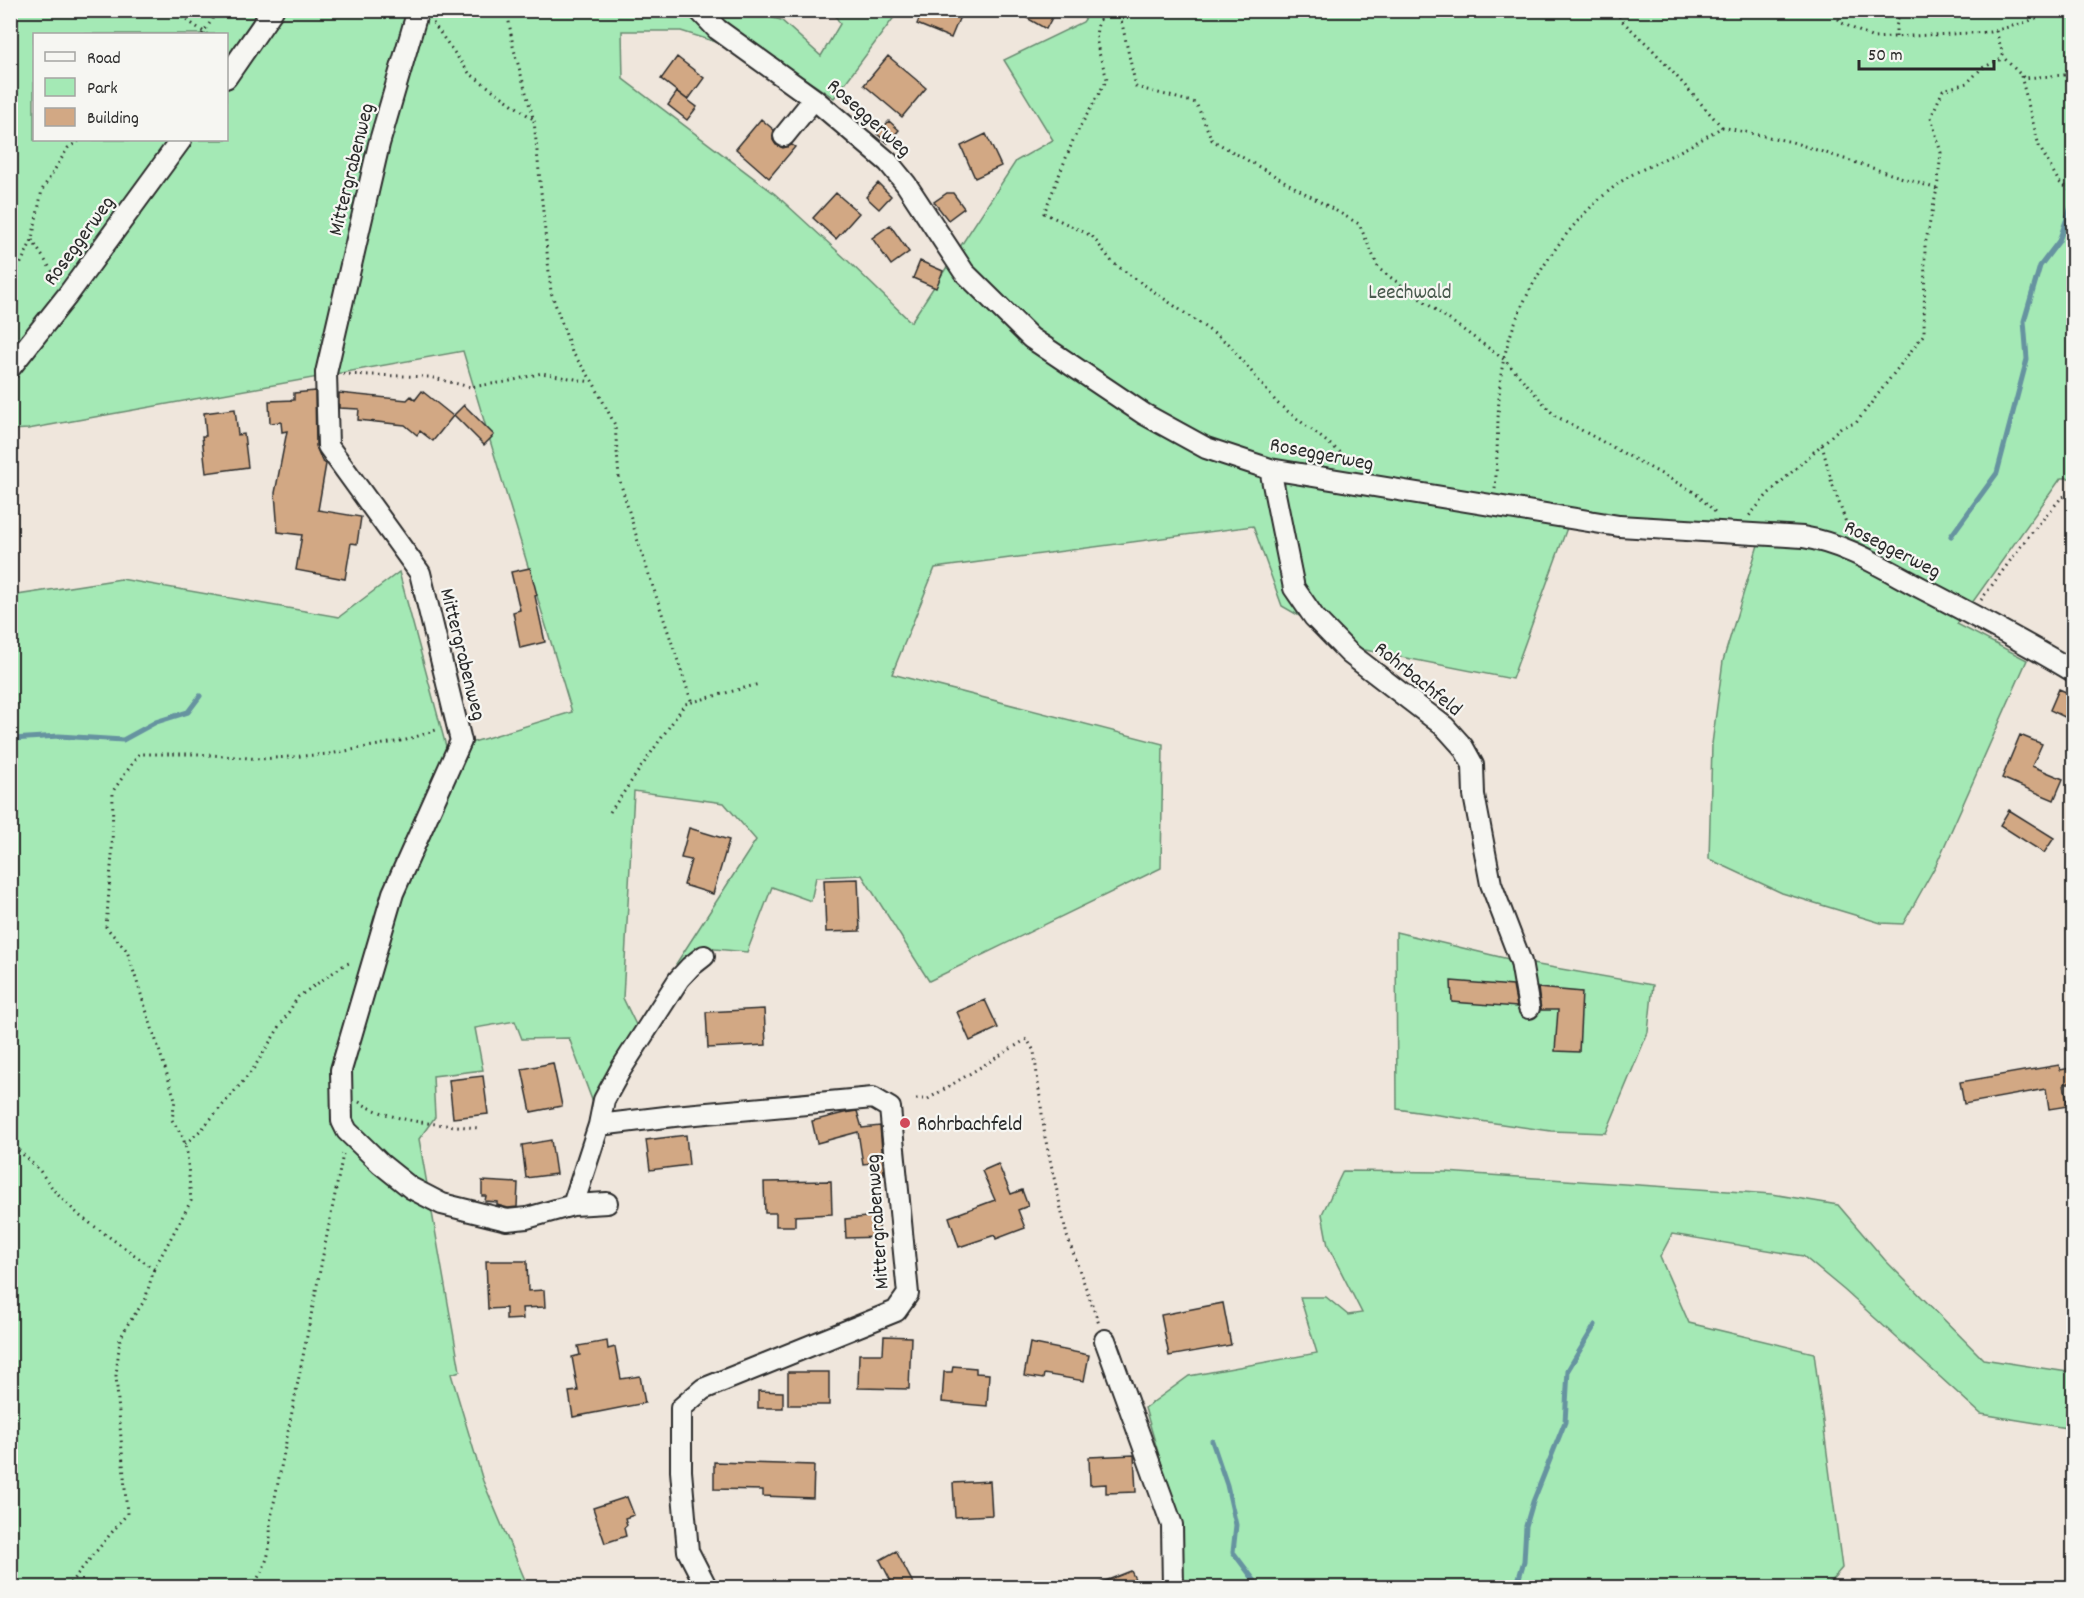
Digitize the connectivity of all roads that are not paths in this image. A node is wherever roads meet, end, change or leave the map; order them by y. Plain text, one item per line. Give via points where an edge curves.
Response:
1 (273, 10) edge
2 (699, 10) edge
3 (424, 15) edge
4 (228, 75) edge
5 (814, 99) junction
6 (783, 136) dead end
7 (181, 141) edge
8 (10, 368) edge
9 (1270, 469) junction
10 (2073, 672) edge
11 (704, 956) dead end
12 (1529, 1008) dead end
13 (599, 1125) junction
14 (607, 1203) dead end
15 (573, 1205) junction
16 (1105, 1340) road end
17 (707, 1587) edge
18 (1173, 1587) edge

1 - 4 street
2 - 5 street, Roseggerweg via 717,28
3 - 15 street, Mittergrabenweg via 379,144 326,373 328,446 420,573 461,741 393,893 341,1070 342,1121 347,1131 381,1164 411,1188 442,1204 507,1220
5 - 6 street
5 - 9 street, Roseggerweg via 888,162 964,272 1031,338 1182,435 1206,448
7 - 8 street, Roseggerweg
9 - 10 street, Roseggerweg via 1619,526 1827,541 1971,614
9 - 12 street, Rohrbachfeld via 1294,588 1314,617 1349,653 1445,727 1473,765 1473,795 1491,884 1521,962
11 - 13 street via 679,979 621,1069 604,1100
13 - 15 street
13 - 17 street, Mittergrabenweg via 873,1098 890,1108 908,1294 896,1311 703,1389 681,1408 681,1471 688,1551
14 - 15 street
16 - 18 street via 1172,1525

